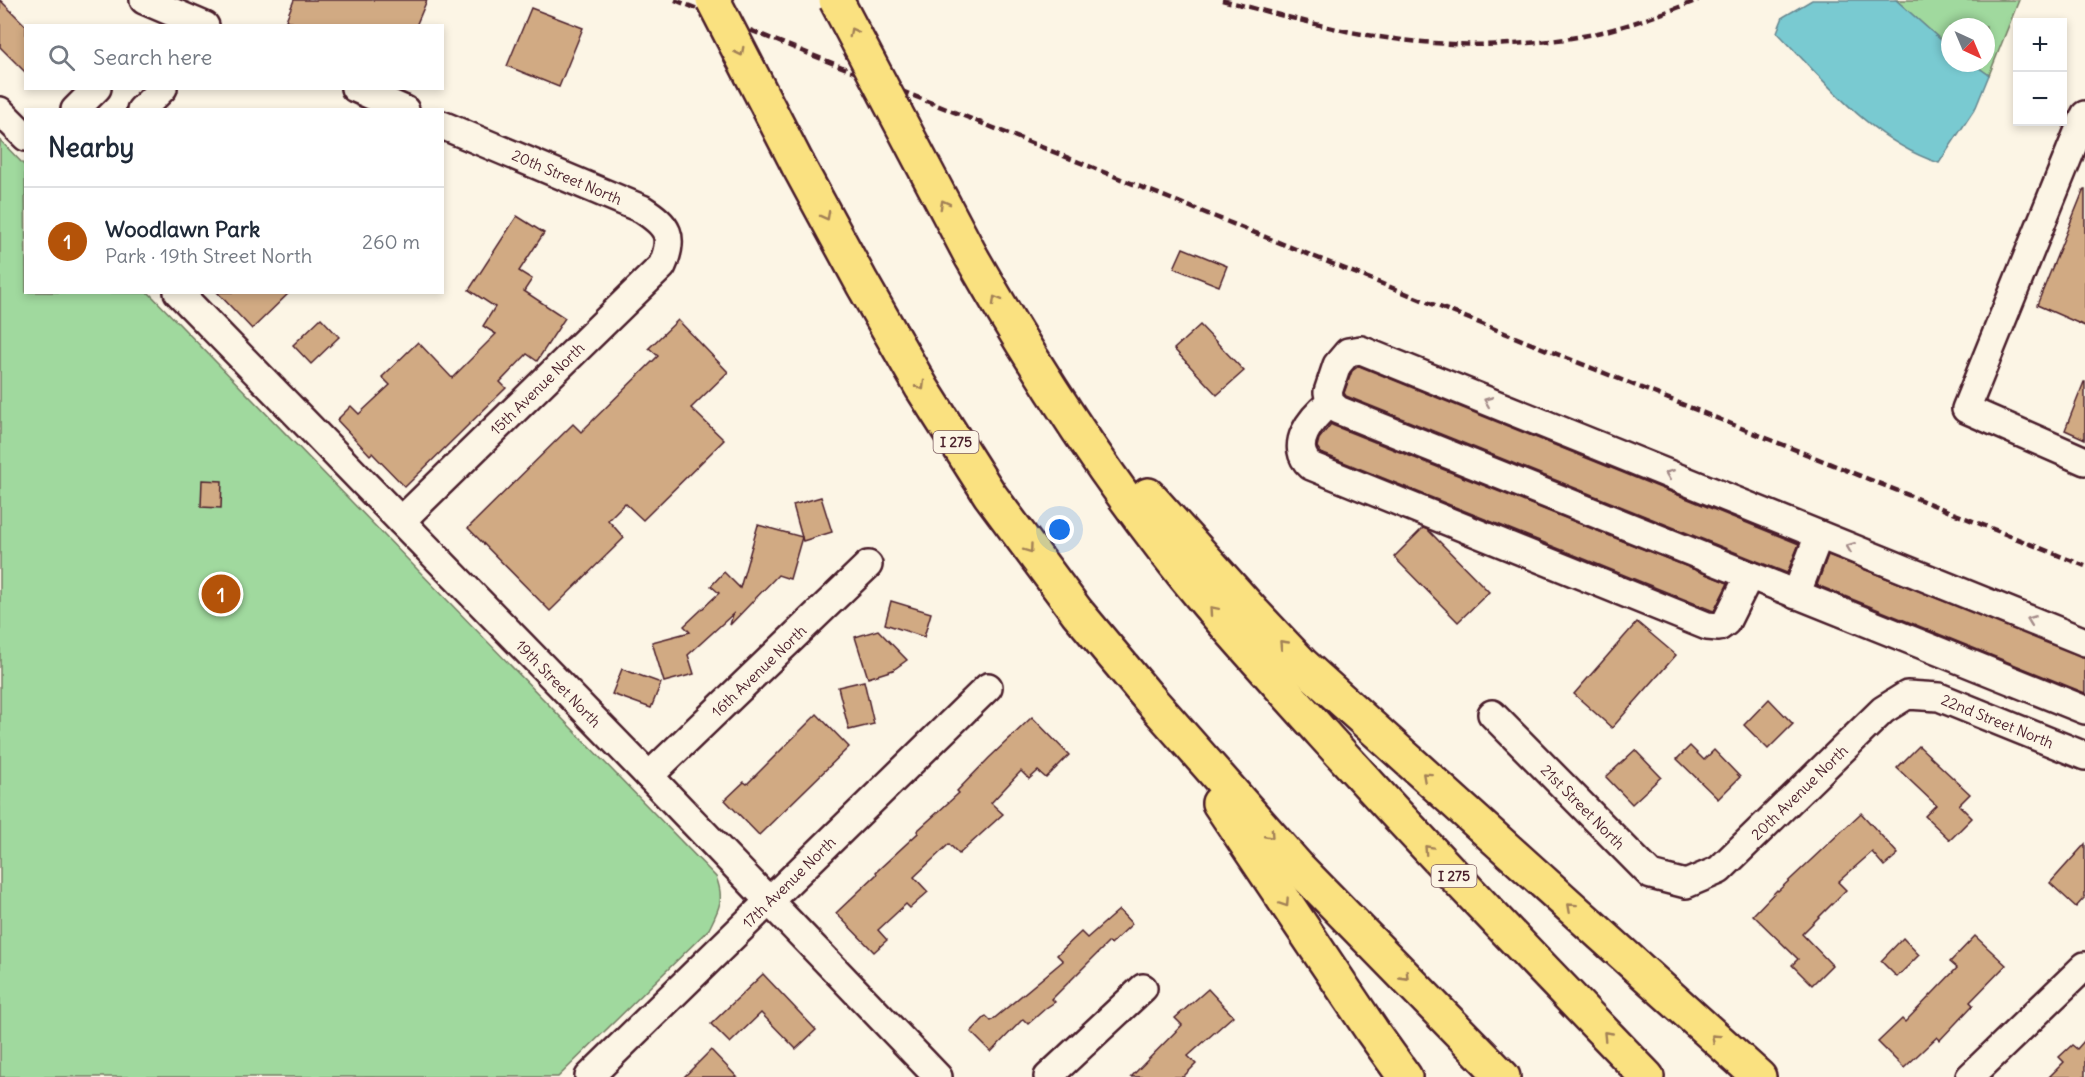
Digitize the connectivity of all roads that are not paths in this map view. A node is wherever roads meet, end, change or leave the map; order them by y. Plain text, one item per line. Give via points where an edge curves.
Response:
1 (713, 0) edge
2 (836, 0) edge
3 (148, 10) edge
4 (198, 24) edge
5 (95, 90) edge
6 (160, 90) edge
7 (360, 90) edge
8 (77, 108) edge
9 (143, 108) edge
10 (400, 108) edge
11 (0, 111) edge
12 (2085, 115) edge
13 (444, 126) edge
14 (24, 134) edge
15 (669, 250) joint
16 (180, 294) edge
17 (1022, 344) junction
18 (1330, 403) junction
19 (2085, 461) edge
20 (401, 521) junction
21 (1820, 535) junction
22 (868, 565) dead end
23 (1749, 576) junction
24 (1796, 595) junction
25 (2085, 642) edge
26 (988, 687) dead end
27 (1907, 695) joint
28 (1148, 697) junction
29 (2085, 710) edge
30 (1492, 714) dead end
31 (2085, 756) edge
32 (649, 776) junction
33 (1686, 884) joint
34 (769, 902) junction
35 (2085, 966) edge
36 (1143, 988) dead end
37 (588, 1077) edge
38 (938, 1077) edge
39 (1048, 1077) edge
40 (1405, 1077) edge
41 (1503, 1077) edge
42 (1647, 1077) edge
43 (1759, 1077) edge
44 (1971, 1077) edge

1 -> 28 highway, I 275, bridge via 798,165 911,369 990,495 1077,612
17 -> 2 highway, I 275, bridge via 971,256
3 - 4 street
5 - 8 street
6 - 9 street
7 - 10 street
11 - 14 street
12 - 19 street via 1966,408
13 - 15 street, 20th Street North via 642,209 660,221 668,234
15 - 20 street, 15th Avenue North via 662,266
16 - 20 street, 19th Street North
42 -> 17 highway, I 275 via 1461,884 1205,601 1142,520
43 -> 17 highway via 1302,664 1157,505
21 -> 18 street via 1361,350 1348,352 1337,365 1328,392
18 - 23 street via 1338,410
18 - 23 street via 1305,431 1300,448 1302,459 1311,466 1707,626 1719,627 1726,622
20 - 32 street, 19th Street North
21 - 24 street
25 -> 21 street
22 - 32 street, 16th Avenue North
23 - 24 street
24 - 29 street
26 - 34 street, 17th Avenue North
27 - 31 street, 22nd Street North via 1939,697
27 - 33 street, 20th Avenue North via 1883,710 1719,870
28 -> 40 highway
28 -> 41 highway, I 275 via 1297,866
30 - 33 street, 21st Street North via 1652,875
32 - 34 street, 19th Street North
34 - 37 street, 17th Avenue North
34 - 38 street, 19th Street North
35 - 44 street
36 - 39 street

